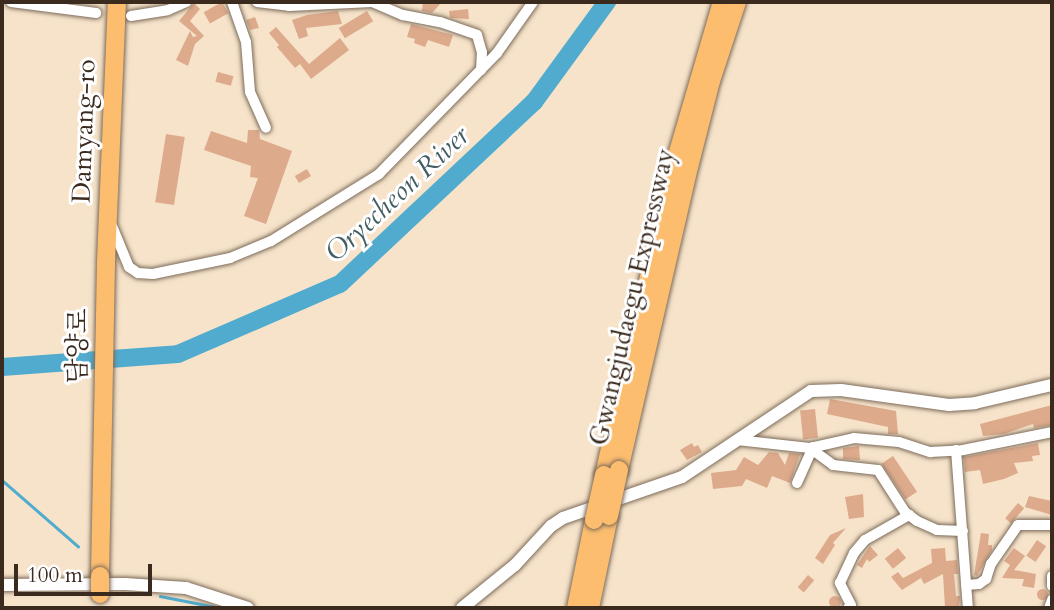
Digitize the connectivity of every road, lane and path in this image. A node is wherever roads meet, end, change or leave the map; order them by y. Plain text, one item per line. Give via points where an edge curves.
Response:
1 (11, 2) edge
2 (117, 2) edge
3 (186, 2) edge
4 (232, 2) edge
5 (257, 2) edge
6 (533, 2) edge
7 (722, 2) edge
8 (737, 2) edge
9 (96, 13) dead end
10 (131, 16) dead end
11 (481, 70) junction
12 (266, 128) dead end
13 (108, 215) junction
14 (106, 262) joint
15 (1052, 385) edge
16 (1052, 432) edge
17 (737, 440) junction
18 (813, 447) junction
19 (956, 450) junction
20 (611, 472) junction
21 (797, 484) dead end
22 (909, 515) junction
23 (602, 518) junction
24 (1052, 525) edge
25 (963, 531) junction
26 (1052, 576) edge
27 (2, 585) edge
28 (965, 585) junction
29 (1052, 586) edge
30 (100, 593) edge
31 (1052, 600) edge
32 (248, 608) edge
33 (462, 608) edge
34 (576, 608) edge
35 (590, 608) edge
36 (848, 608) edge
37 (968, 608) edge
38 (1049, 608) edge

1 - 9 street
2 - 13 highway, Damyang-ro
3 - 10 street
4 - 12 street via 246,41 250,92
5 - 11 street via 289,6 372,2 403,15 440,22 477,35
6 - 11 street
7 - 20 highway, Gwangjudaegu Expressway via 676,159
8 - 20 highway, Gwangjudaegu Expressway via 711,81
11 - 13 street via 379,174 252,250 186,270 138,273 129,267
13 - 14 highway, Damyang-ro
14 - 30 highway, 담양로
15 - 17 street via 949,405 815,390
16 - 19 street
17 - 18 street
17 - 33 street via 671,482 563,518
18 - 19 street via 854,438 899,442 924,452
18 - 21 street
18 - 22 street via 833,465 878,470
19 - 25 street
20 - 23 highway, Gwangjudaegu Expressway, bridge
22 - 25 street via 937,530
22 - 36 street via 865,540 854,553 840,583 851,605
23 - 34 highway, Gwangjudaegu Expressway
23 - 35 highway, Gwangjudaegu Expressway
24 - 28 street via 1018,525 986,579
25 - 28 street
26 - 29 street
27 - 32 street via 186,588
28 - 37 street
31 - 38 street

